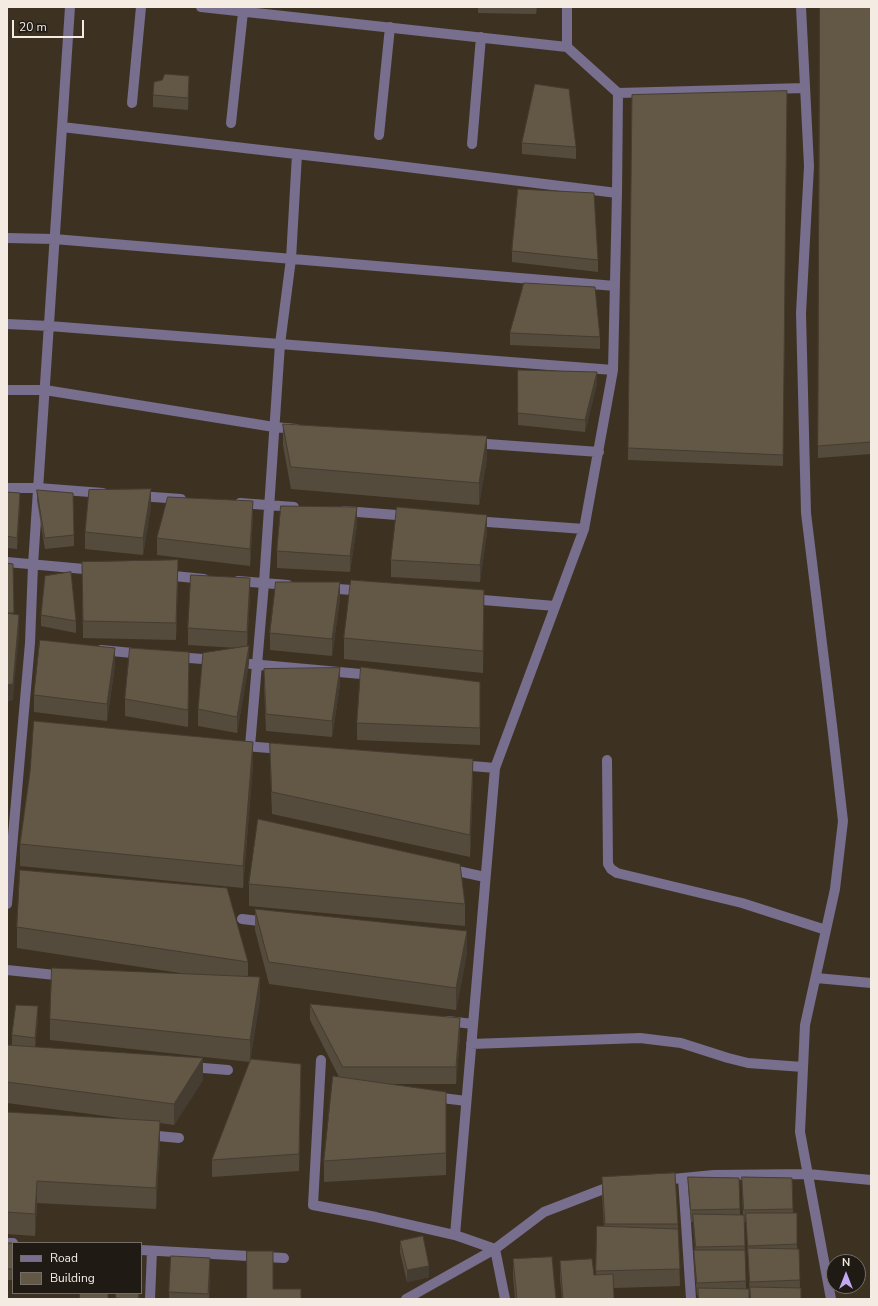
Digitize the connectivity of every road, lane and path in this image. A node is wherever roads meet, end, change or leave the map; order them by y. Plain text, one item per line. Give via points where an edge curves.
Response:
1 (70, 7) edge
2 (141, 7) edge
3 (201, 7) edge
4 (567, 7) edge
5 (801, 7) edge
6 (243, 12) junction
7 (390, 27) junction
8 (481, 37) junction
9 (567, 47) junction
10 (805, 88) junction
11 (618, 93) junction
12 (132, 103) dead end
13 (231, 123) dead end
14 (62, 127) junction
15 (379, 135) dead end
16 (472, 144) dead end
17 (297, 154) junction
18 (617, 193) junction
19 (7, 238) edge
20 (54, 239) junction
21 (291, 259) junction
22 (615, 286) junction
23 (7, 324) edge
24 (49, 326) junction
25 (280, 344) junction
26 (613, 370) junction
27 (7, 390) edge
28 (45, 390) junction
29 (274, 427) junction
30 (305, 430) edge
31 (463, 442) edge
32 (599, 452) junction
33 (7, 488) edge
34 (38, 488) junction
35 (110, 494) edge
36 (125, 495) edge
37 (189, 500) edge
38 (229, 502) edge
39 (269, 506) junction
40 (300, 508) edge
41 (332, 510) edge
42 (419, 517) edge
43 (466, 520) edge
44 (584, 529) junction
45 (7, 562) edge
46 (33, 565) junction
47 (102, 570) edge
48 (155, 575) edge
49 (264, 583) junction
50 (295, 586) edge
51 (319, 588) edge
52 (374, 592) edge
53 (460, 599) edge
54 (555, 606) junction
55 (92, 649) edge
56 (155, 655) edge
57 (170, 656) edge
58 (225, 661) edge
59 (241, 663) edge
60 (257, 664) junction
61 (382, 675) edge
62 (234, 745) edge
63 (250, 746) junction
64 (289, 750) edge
65 (607, 760) dead end
66 (447, 764) edge
67 (495, 768) junction
68 (439, 867) edge
69 (485, 877) junction
70 (7, 904) edge
71 (242, 919) dead end
72 (282, 924) edge
73 (826, 930) junction
74 (7, 970) edge
75 (78, 977) edge
76 (816, 978) junction
77 (871, 983) edge
78 (435, 1020) edge
79 (473, 1024) junction
80 (471, 1044) junction
81 (321, 1060) dead end
82 (180, 1066) edge
83 (803, 1067) junction
84 (228, 1070) dead end
85 (422, 1095) edge
86 (466, 1101) junction
87 (140, 1134) edge
88 (179, 1138) dead end
89 (808, 1174) junction
90 (683, 1178) junction
91 (871, 1180) edge
92 (654, 1181) edge
93 (624, 1184) edge
94 (455, 1235) junction
95 (495, 1249) junction
96 (142, 1250) edge
97 (152, 1251) junction
98 (284, 1258) dead end
99 (408, 1298) edge
100 (150, 1299) edge
101 (504, 1299) edge
102 (691, 1299) edge
103 (831, 1299) edge

1 - 14 street
2 - 12 street
3 - 6 street
4 - 9 street
5 - 10 street
6 - 7 street
6 - 13 street
7 - 8 street
7 - 15 street
8 - 9 street
8 - 16 street
9 - 11 street
10 - 11 street
10 - 73 street via 810,166 801,313 806,513 843,821 835,889
11 - 18 street
14 - 17 street
14 - 20 street
17 - 18 street
17 - 21 street
18 - 22 street
19 - 20 street
20 - 21 street
20 - 24 street
21 - 22 street
21 - 25 street
22 - 26 street
23 - 24 street
24 - 25 street
24 - 28 street
25 - 26 street
25 - 29 street
26 - 32 street
27 - 28 street
28 - 29 street
28 - 34 street
29 - 30 street
29 - 39 street
31 - 32 street
32 - 44 street
33 - 34 street
34 - 35 street
34 - 46 street
36 - 37 street
38 - 39 street
39 - 40 street
39 - 49 street
41 - 42 street
43 - 44 street
44 - 54 street
45 - 46 street
46 - 47 street
46 - 70 street via 34,644 13,878
48 - 49 street
49 - 50 street
49 - 60 street
51 - 52 street
53 - 54 street
54 - 67 street
55 - 56 street
57 - 58 street
59 - 60 street
60 - 61 street
60 - 63 street
62 - 63 street
63 - 64 street
65 - 73 street via 608,864 617,873 742,902
66 - 67 street
67 - 69 street
68 - 69 street
69 - 79 street via 476,945
71 - 72 street
73 - 76 street
74 - 75 street
76 - 77 street
76 - 83 street via 805,1025
78 - 79 street
79 - 80 street
80 - 83 street via 658,1039 681,1043 748,1063
80 - 86 street
81 - 94 street via 313,1205
82 - 84 street
83 - 89 street via 800,1132
85 - 86 street
86 - 94 street
87 - 88 street
89 - 90 street via 714,1175
89 - 91 street
89 - 103 street
90 - 92 street
90 - 102 street
93 - 95 street via 616,1184 544,1212
94 - 95 street
95 - 99 street
95 - 101 street
96 - 97 street
97 - 98 street
97 - 100 street

